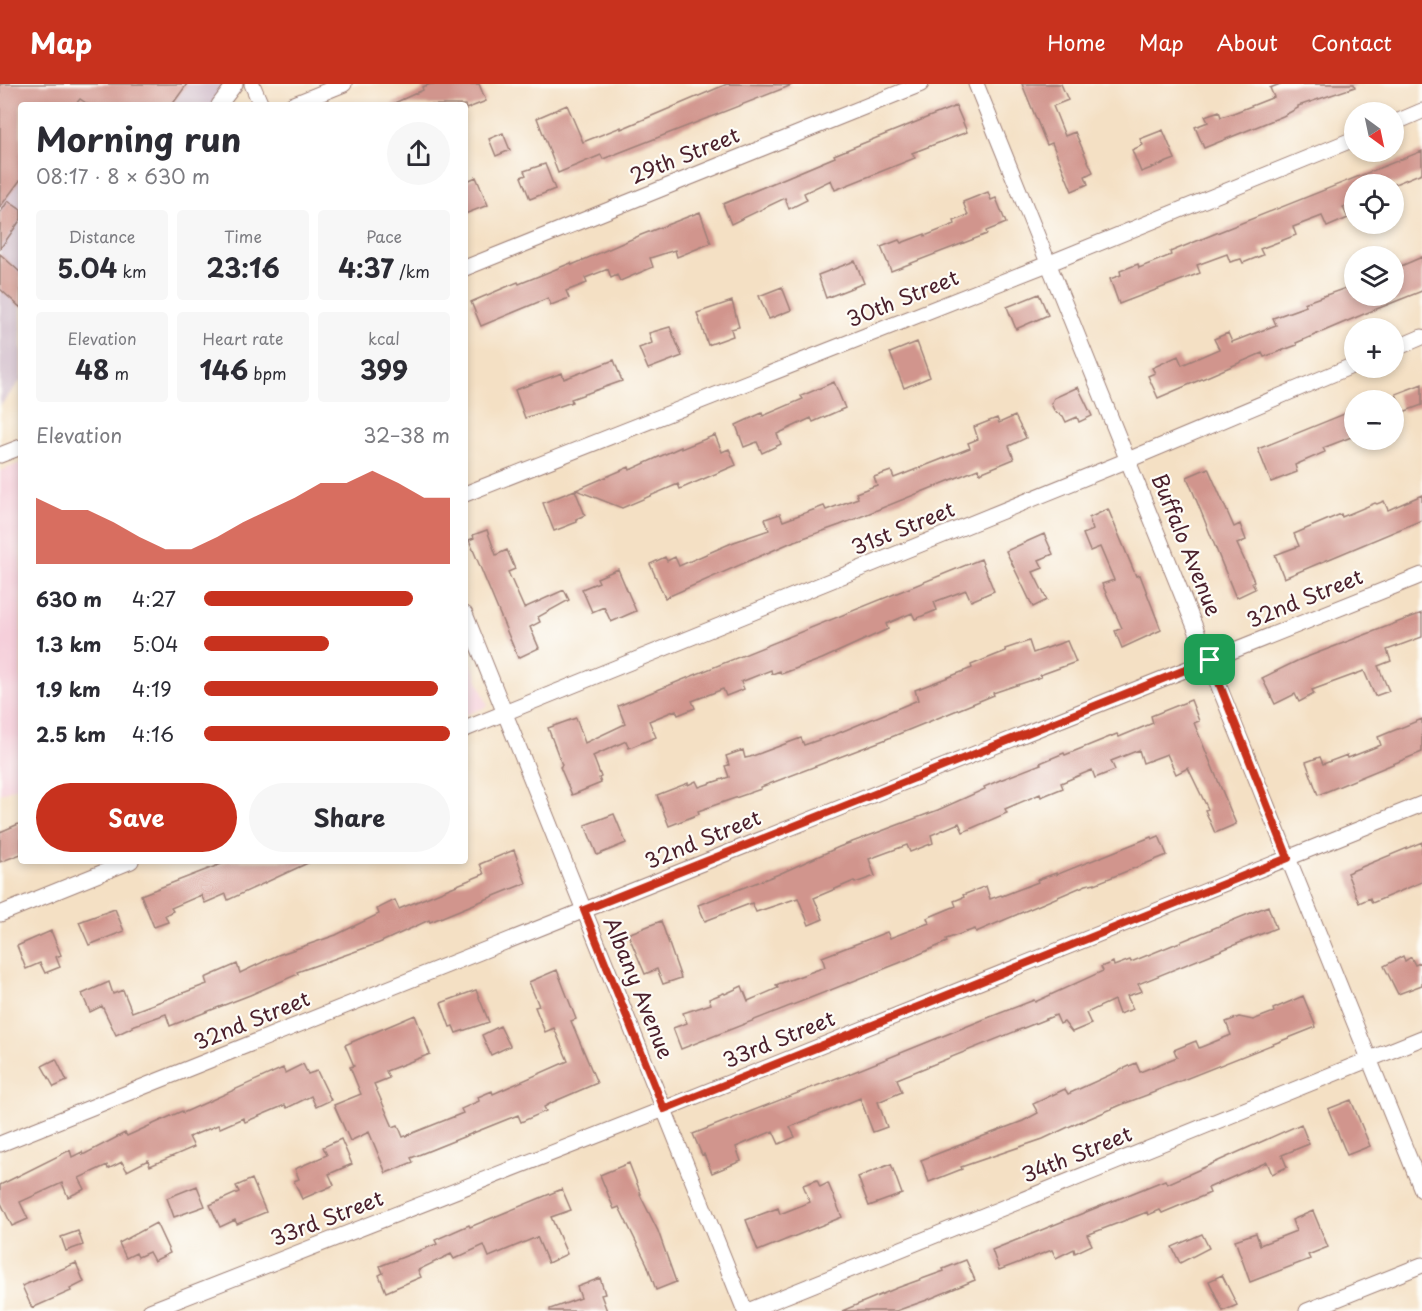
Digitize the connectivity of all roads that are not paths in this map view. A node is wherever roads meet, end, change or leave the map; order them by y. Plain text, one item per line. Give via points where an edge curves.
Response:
1 (236, 84) edge
2 (252, 84) edge
3 (344, 84) edge
4 (921, 84) edge
5 (976, 84) edge
6 (221, 102) edge
7 (260, 102) edge
8 (299, 102) edge
9 (1422, 111) edge
10 (1404, 119) edge
11 (1344, 143) edge
12 (1050, 263) junction
13 (468, 267) edge
14 (1422, 337) edge
15 (1404, 345) edge
16 (1344, 369) edge
17 (18, 448) edge
18 (0, 455) edge
19 (1128, 460) junction
20 (468, 493) edge
21 (1422, 575) edge
22 (468, 622) edge
23 (1210, 660) junction
24 (505, 714) junction
25 (468, 728) edge
26 (1422, 804) edge
27 (1288, 858) junction
28 (124, 864) edge
29 (584, 910) junction
30 (0, 914) edge
31 (1422, 1038) edge
32 (1370, 1059) junction
33 (664, 1109) junction
34 (0, 1144) edge
35 (1422, 1190) edge
36 (1422, 1265) edge
37 (150, 1311) edge
38 (746, 1311) edge
39 (1307, 1311) edge

1 - 6 street
2 - 7 street
3 - 8 street
4 - 13 street, 29th Street
5 - 12 street, Buffalo Avenue
9 - 10 street
11 - 12 street, 30th Street
12 - 19 street, Buffalo Avenue
12 - 20 street, 30th Street
14 - 15 street
16 - 19 street, 31st Street
17 - 18 street
19 - 23 street, Buffalo Avenue
19 - 24 street, 31st Street
21 - 23 street, 32nd Street
22 - 24 street, Albany Avenue
23 - 27 street, Buffalo Avenue
23 - 29 street, 32nd Street
24 - 25 street, 31st Street
24 - 29 street, Albany Avenue
26 - 27 street, 33rd Street
27 - 32 street, Buffalo Avenue
27 - 33 street, 33rd Street
28 - 30 street
29 - 33 street, Albany Avenue
29 - 34 street, 32nd Street
31 - 32 street, 34th Street
32 - 35 street, Buffalo Avenue
32 - 38 street, 34th Street
33 - 37 street, 33rd Street
33 - 38 street, Albany Avenue
36 - 39 street

